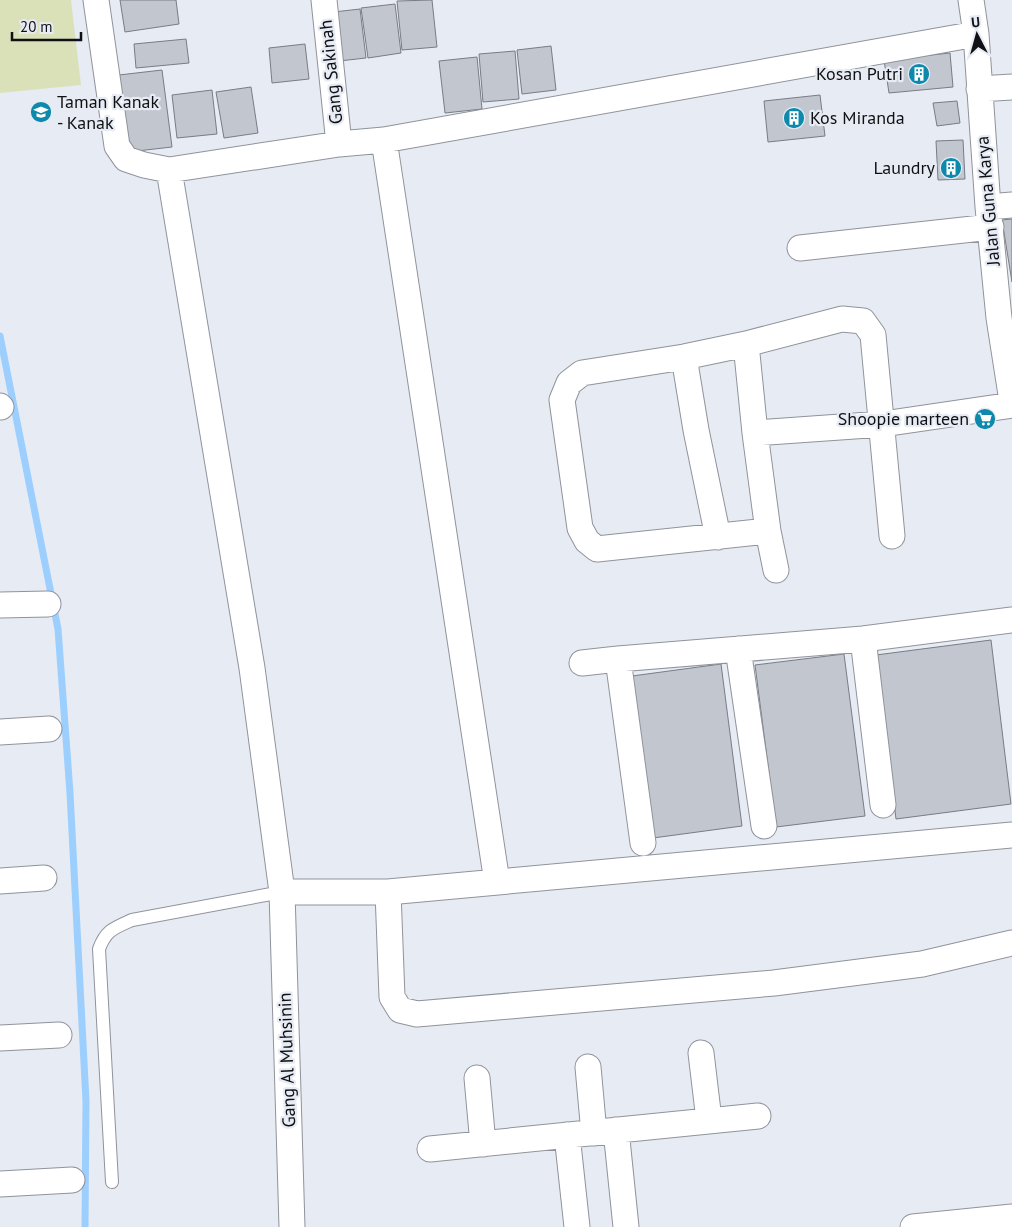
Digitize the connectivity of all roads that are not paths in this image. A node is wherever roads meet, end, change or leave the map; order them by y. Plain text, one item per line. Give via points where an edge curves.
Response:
1 (96, 0) edge
2 (324, 0) edge
3 (971, 0) edge
4 (976, 34) junction
5 (1012, 87) edge
6 (979, 90) junction
7 (384, 140) junction
8 (339, 144) junction
9 (168, 170) junction
10 (997, 213) edge
11 (800, 248) dead end
12 (1005, 318) edge
13 (746, 344) junction
14 (684, 357) junction
15 (1012, 403) edge
16 (883, 424) junction
17 (755, 434) junction
18 (768, 531) junction
19 (718, 536) junction
20 (892, 536) dead end
21 (776, 570) dead end
22 (48, 604) dead end
23 (0, 605) edge
24 (1012, 620) edge
25 (863, 638) junction
26 (738, 649) junction
27 (618, 659) junction
28 (582, 663) dead end
29 (49, 729) dead end
30 (0, 732) edge
31 (883, 806) dead end
32 (764, 826) dead end
33 (1012, 835) edge
34 (643, 843) dead end
35 (44, 878) dead end
36 (0, 881) edge
37 (497, 882) junction
38 (282, 892) junction
39 (388, 892) junction
40 (1012, 943) edge
41 (59, 1035) dead end
42 (0, 1038) edge
43 (701, 1053) dead end
44 (588, 1067) dead end
45 (477, 1078) dead end
46 (758, 1116) dead end
47 (709, 1120) junction
48 (605, 1131) junction
49 (568, 1135) junction
50 (483, 1144) junction
51 (430, 1149) dead end
52 (72, 1180) dead end
53 (112, 1182) dead end
54 (0, 1184) edge
55 (1012, 1217) edge
56 (292, 1227) edge
57 (576, 1227) edge
58 (626, 1227) edge
59 (913, 1227) edge

1 - 9 street via 116,146 126,159
2 - 8 street, Gang Sakinah
3 - 4 street, Jalan Guna Karya
4 - 6 street, Jalan Guna Karya
4 - 7 street
5 - 6 street
6 - 10 street, Jalan Guna Karya
7 - 8 street
7 - 37 street
8 - 9 street
9 - 38 street, Gang Al Muhsinin via 252,668
10 - 11 street
10 - 12 street, Jalan Guna Karya
12 - 15 street, Jalan Guna Karya
13 - 14 street
13 - 16 street via 842,319 862,321 873,335
13 - 17 street
14 - 19 street
14 - 19 street via 582,372 569,383 562,400 580,528 587,541 597,549
15 - 16 street
16 - 17 street
16 - 20 street
17 - 18 street
18 - 19 street
18 - 21 street
22 - 23 street
24 - 25 street
25 - 26 street
25 - 31 street
26 - 27 street
26 - 32 street
27 - 28 street
27 - 34 street
29 - 30 street
33 - 37 street
35 - 36 street
37 - 39 street
38 - 39 street
38 - 53 lane via 132,920 113,928 104,937 99,949
38 - 56 street, Gang Al Muhsinin
39 - 40 street via 392,997 400,1010 417,1014 774,983 922,964
41 - 42 street
43 - 47 street
44 - 48 street
45 - 50 street
46 - 47 street
47 - 48 street
48 - 49 street
48 - 58 street
49 - 50 street
49 - 57 street
50 - 51 street
52 - 54 street
55 - 59 street

